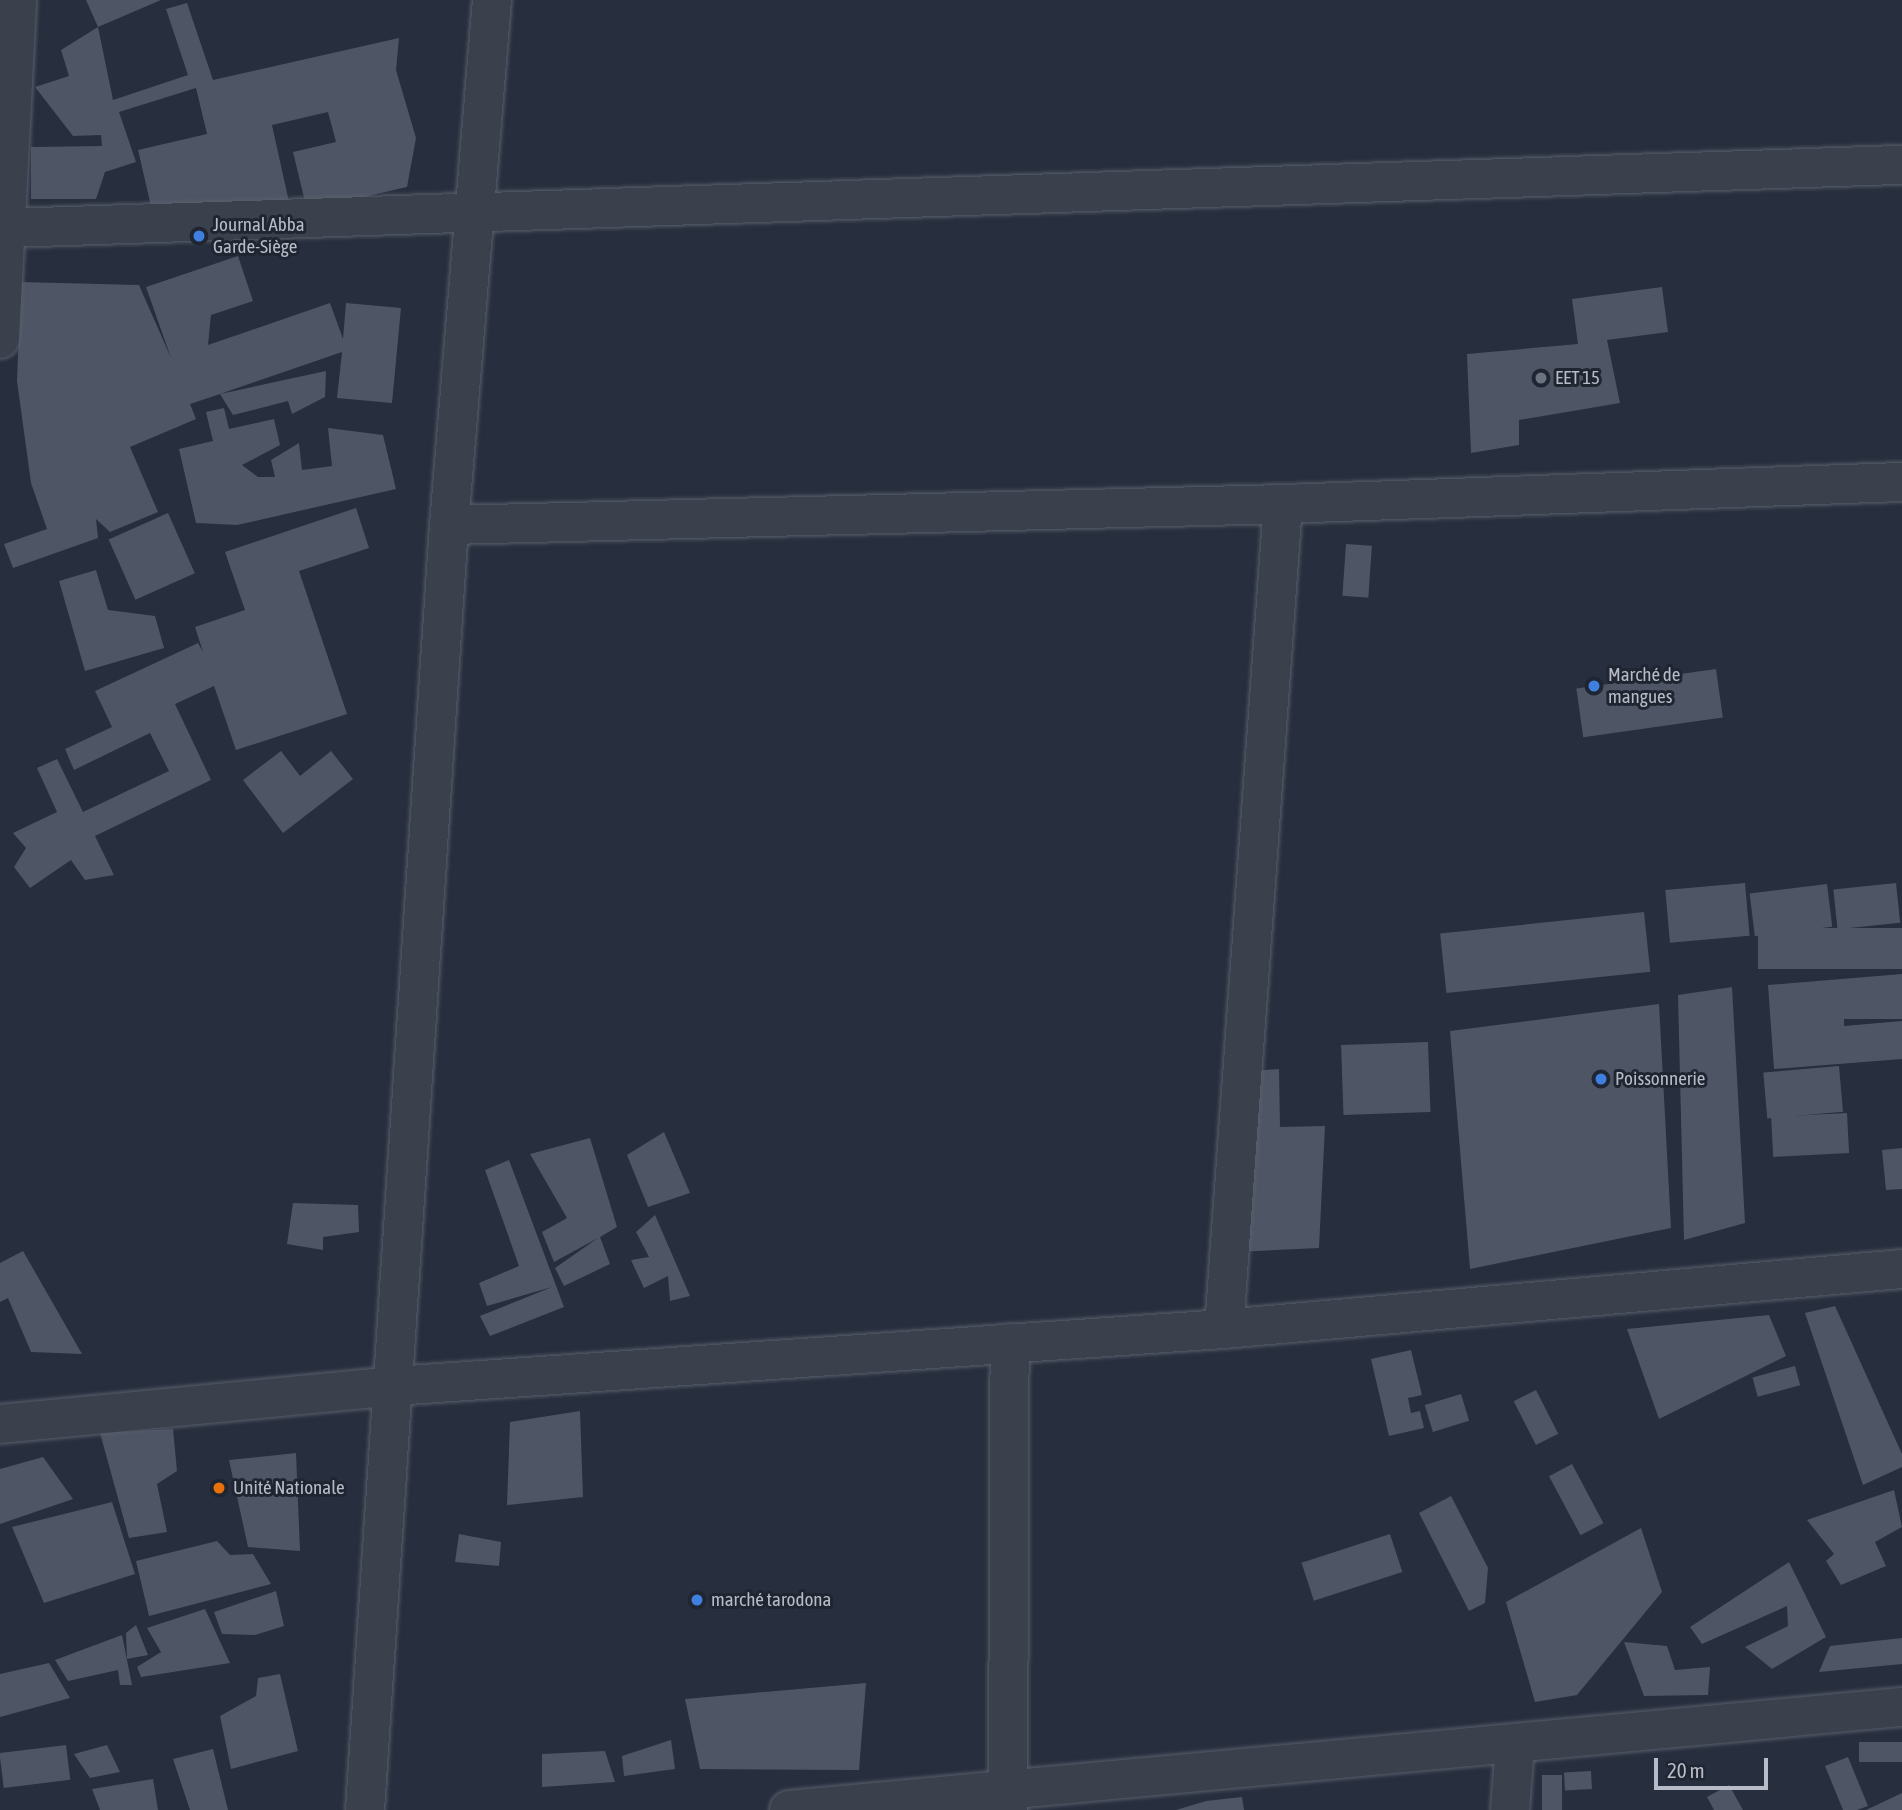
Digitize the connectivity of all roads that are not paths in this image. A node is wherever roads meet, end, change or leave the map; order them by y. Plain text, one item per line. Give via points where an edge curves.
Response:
1 (17, 0) edge
2 (492, 0) edge
3 (1902, 165) edge
4 (474, 213) junction
5 (8, 228) junction
6 (0, 339) edge
7 (1902, 482) edge
8 (1283, 504) junction
9 (449, 525) junction
10 (1902, 1269) edge
11 (1223, 1329) junction
12 (1010, 1343) junction
13 (394, 1386) junction
14 (0, 1424) edge
15 (1902, 1707) edge
16 (1515, 1745) junction
17 (1008, 1801) edge
18 (365, 1810) edge
19 (789, 1810) edge
20 (1510, 1810) edge

1 - 5 street
2 - 4 street
3 - 4 street
4 - 5 street
4 - 9 street
5 - 6 street
7 - 8 street
8 - 9 street
8 - 11 street
9 - 13 street
10 - 11 street
11 - 12 street
12 - 13 street
12 - 17 street
13 - 14 street
13 - 18 street
15 - 16 street
16 - 17 street
16 - 20 street
17 - 19 street

